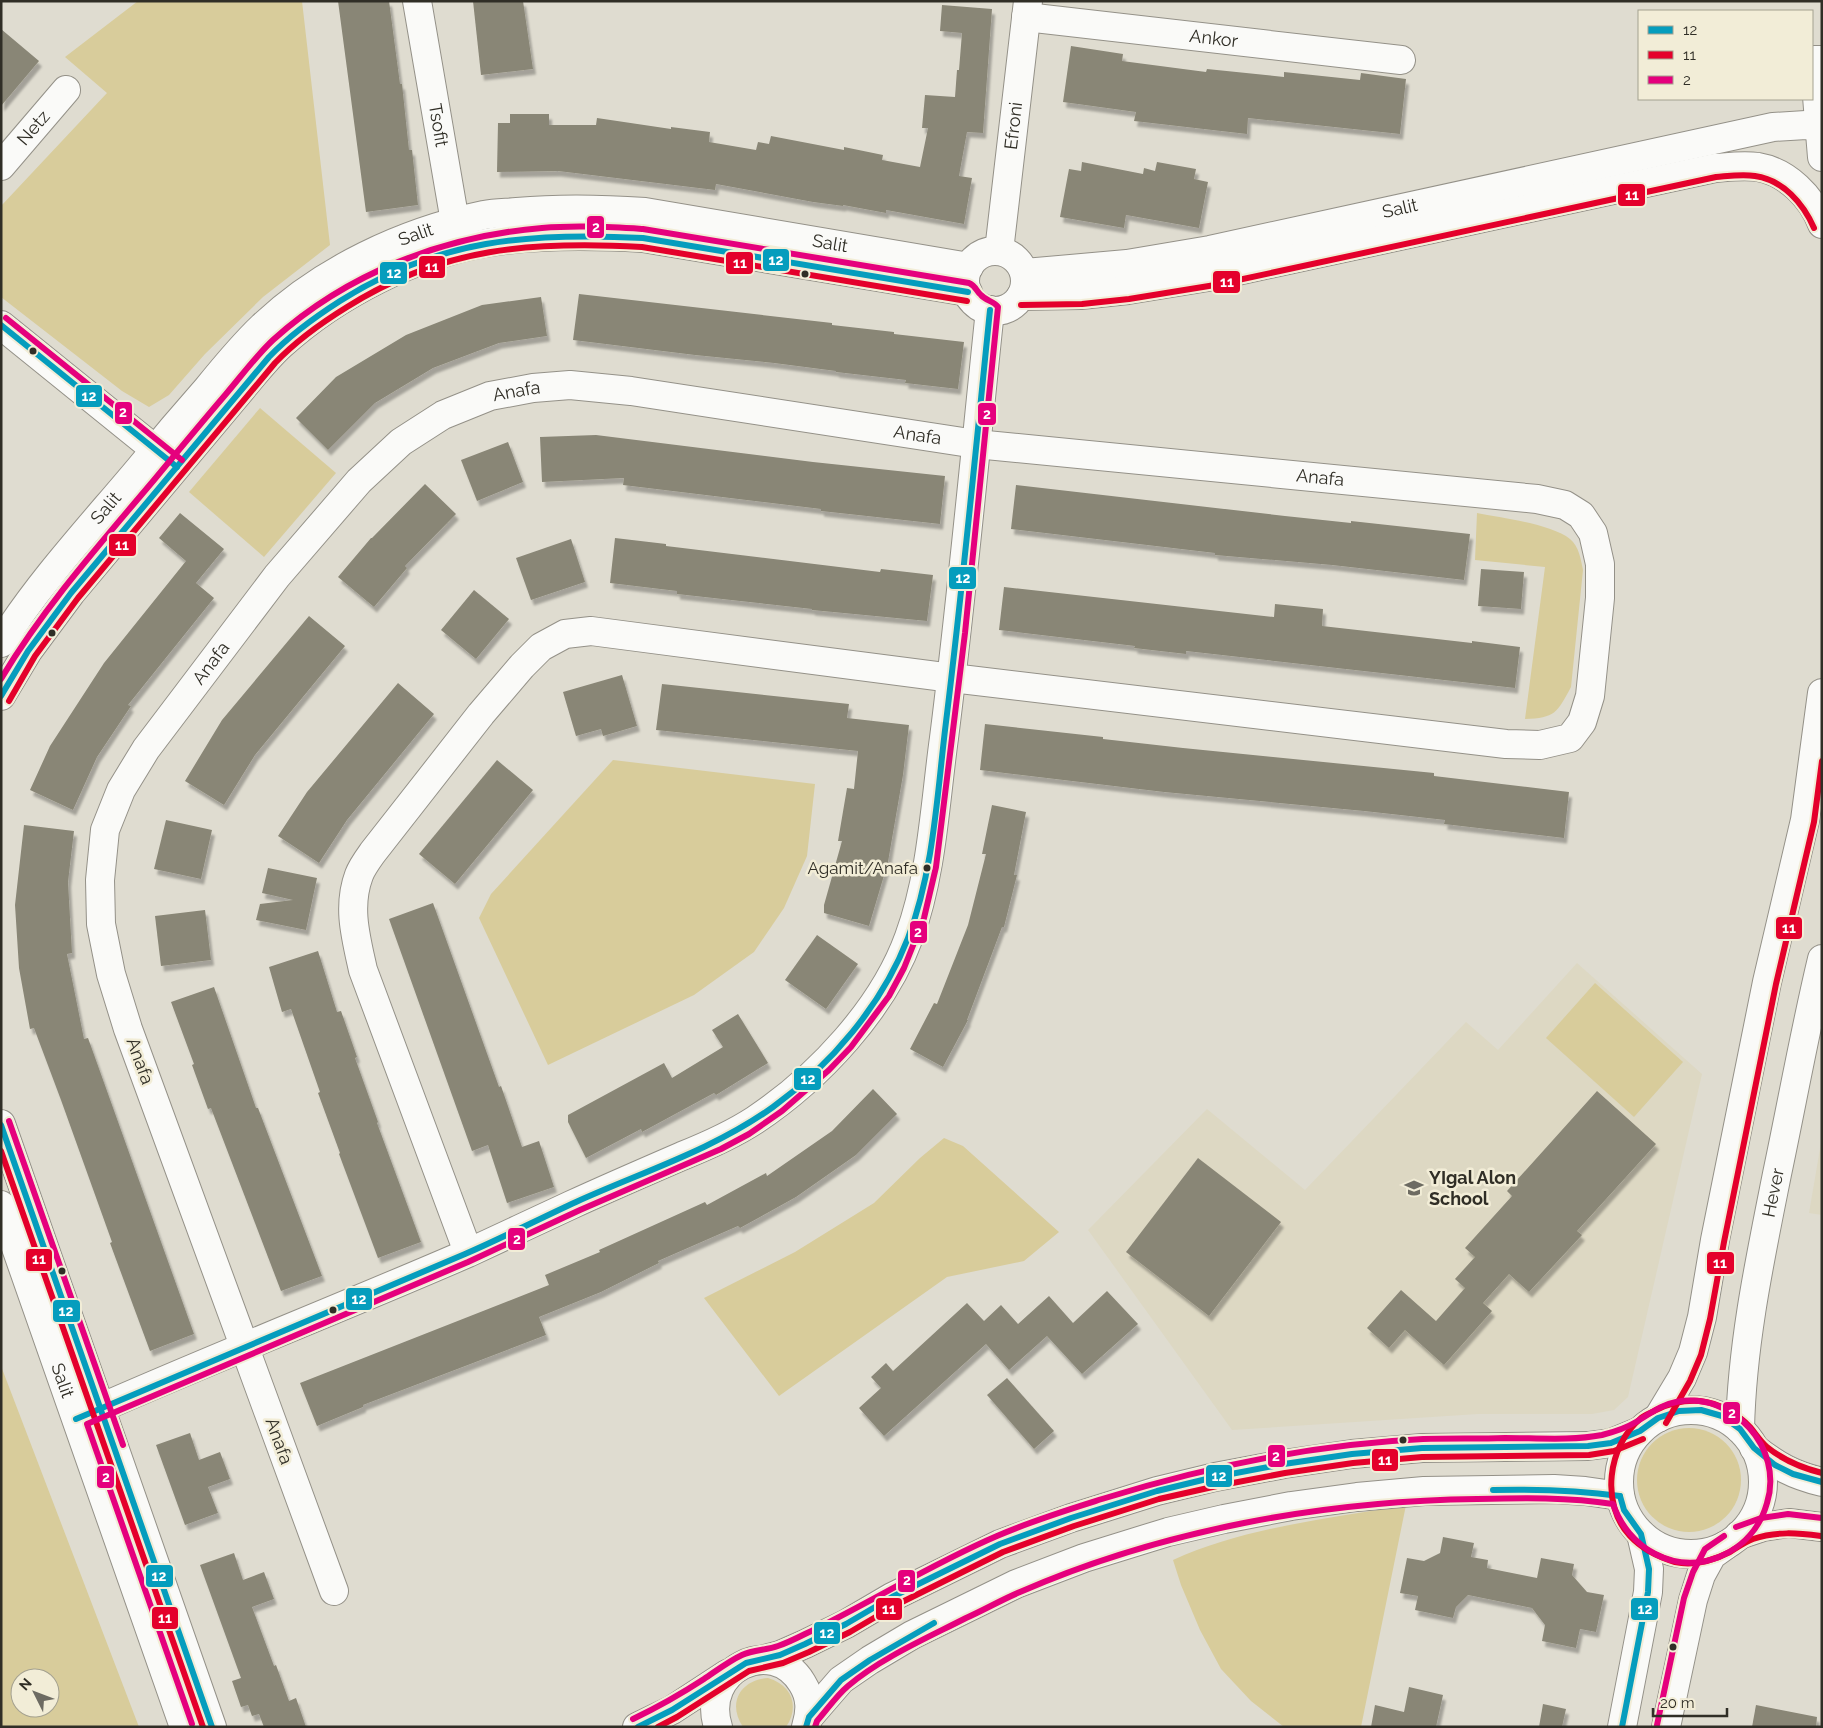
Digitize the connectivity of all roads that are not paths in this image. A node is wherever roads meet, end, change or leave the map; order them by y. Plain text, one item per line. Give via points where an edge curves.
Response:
1 (417, 1) edge
2 (1027, 9) edge
3 (1401, 60) dead end
4 (1822, 60) edge
5 (66, 90) dead end
6 (1820, 128) edge
7 (1822, 157) edge
8 (1, 166) edge
9 (456, 222) junction
10 (1822, 224) edge
11 (464, 248) junction
12 (999, 251) junction
13 (968, 279) junction
14 (1023, 284) junction
15 (990, 310) junction
16 (1, 325) edge
17 (976, 444) junction
18 (156, 450) junction
19 (177, 466) junction
20 (1, 643) edge
21 (952, 678) junction
22 (1822, 693) edge
23 (1, 696) edge
24 (1813, 819) edge
25 (1822, 959) edge
26 (1, 1124) edge
27 (8, 1163) edge
28 (1, 1205) edge
29 (468, 1252) junction
30 (244, 1346) junction
31 (101, 1408) junction
32 (76, 1419) junction
33 (1649, 1424) junction
34 (1747, 1438) junction
35 (1822, 1482) edge
36 (1620, 1496) junction
37 (1822, 1527) edge
38 (1641, 1534) junction
39 (1734, 1539) junction
40 (334, 1591) dead end
41 (761, 1660) junction
42 (732, 1671) junction
43 (808, 1722) edge
44 (184, 1727) edge
45 (212, 1727) edge
46 (638, 1727) edge
47 (718, 1727) edge
48 (1622, 1727) edge
49 (1666, 1727) edge

1 - 9 street, Tsofit
2 - 3 street, Ankor
2 - 12 street, Efroni
4 - 6 street via 1814,60
5 - 8 street, Netz
6 - 7 street
6 - 14 street, Salit via 1806,125 1773,127 1210,250
9 - 11 street, Tsofit
9 - 13 street, Salit via 486,215 564,208 645,212
9 - 18 street, Salit via 364,256 292,301 230,361
10 - 14 street, Salit via 1807,197 1794,184 1759,167 1740,166 1715,168 1178,282 1081,295
11 - 13 street, Salit via 490,242 564,235 643,238
11 - 19 street, Salit via 376,280 308,322 250,378
12 - 13 street via 990,251 974,259
12 - 14 street via 1008,253 1021,265
13 - 15 street via 976,304
14 - 15 street via 1008,308
15 - 17 street
16 - 18 street
17 - 21 street
17 - 21 street, Anafa via 1538,499 1565,505 1581,515 1592,533 1600,564 1600,598 1590,696 1582,722 1570,738 1540,745 1523,745
17 - 30 street, Anafa via 632,391 570,385 490,396 443,414 401,442 358,481 277,576 146,749 121,790 105,830 100,880 102,924 111,974 128,1029
18 - 19 street
18 - 20 street, Salit via 50,576
19 - 23 street, Salit via 47,624
21 - 29 street via 930,846 921,897 909,937 893,973 841,1046 781,1101 725,1138
21 - 29 street, Anafa via 591,631 565,634 541,647 487,707 373,852 359,874 352,904 354,933 363,970
22 - 24 street
24 - 33 street via 1767,982 1693,1352 1682,1378
25 - 34 street, Hever via 1750,1316 1741,1385
26 - 27 street, Salit
27 - 31 street, Salit
28 - 32 street, Salit
29 - 30 street
30 - 31 street
30 - 40 street, Anafa
31 - 32 street
31 - 45 street, Salit
32 - 44 street, Salit
33 - 34 street via 1679,1411 1701,1410 1722,1416
33 - 36 street via 1629,1445 1622,1461 1618,1479
33 - 41 street via 1611,1443 1422,1448 1352,1454 1214,1477 1157,1491 1000,1544 805,1644
34 - 35 street via 1775,1465
34 - 39 street via 1761,1466 1763,1485 1760,1504 1751,1521
36 - 38 street via 1624,1510
36 - 43 street via 1554,1488 1424,1490 1291,1506 1168,1532 1084,1558 1016,1584 912,1634 841,1680
37 - 39 street via 1789,1523 1763,1527
38 - 39 street via 1652,1543 1677,1553 1704,1553
38 - 48 street via 1649,1569 1648,1592
39 - 49 street via 1712,1555 1701,1575
41 - 42 street via 746,1663
41 - 43 street via 776,1662 799,1677 810,1703
42 - 46 street via 672,1710
42 - 47 street via 716,1696 714,1711

